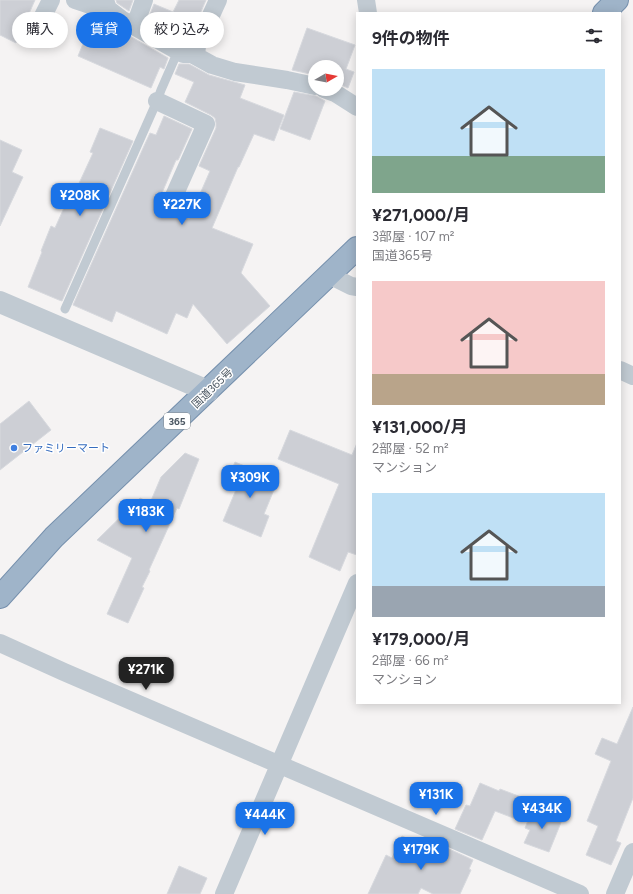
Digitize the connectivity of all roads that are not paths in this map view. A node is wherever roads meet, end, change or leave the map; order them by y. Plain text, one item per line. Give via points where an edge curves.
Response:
1 (51, 0) edge
2 (75, 0) edge
3 (144, 0) edge
4 (218, 0) edge
5 (366, 0) edge
6 (617, 0) edge
7 (106, 4) edge
8 (45, 12) edge
9 (115, 12) edge
10 (368, 12) edge
11 (605, 12) edge
12 (132, 25) joint
13 (178, 51) junction
14 (196, 56) junction
15 (308, 84) edge
16 (340, 96) edge
17 (157, 101) junction
18 (356, 106) edge
19 (174, 196) dead end
20 (356, 249) edge
21 (329, 274) junction
22 (356, 287) edge
23 (0, 302) edge
24 (64, 309) dead end
25 (621, 370) edge
26 (633, 376) edge
27 (208, 391) junction
28 (356, 584) edge
29 (0, 597) edge
30 (0, 643) edge
31 (280, 765) junction
32 (633, 852) edge
33 (224, 894) edge
34 (580, 894) edge
35 (615, 894) edge

1 - 8 street
2 - 7 street via 98,8
3 - 12 street
4 - 14 street via 197,46
5 - 10 street
6 - 11 highway
7 - 9 street
12 - 13 street
13 - 14 street
13 - 17 lane
14 - 15 street via 212,65 234,72
16 - 18 street
17 - 19 street via 206,124
17 - 24 lane
20 - 21 highway, 国道365号 / 365
21 - 22 street
21 - 27 highway, 国道365号 / 365
23 - 27 street
25 - 26 street
27 - 29 highway, 国道365号 / 365 via 54,537
28 - 31 street
30 - 31 street
31 - 33 street
31 - 34 street
32 - 35 street

